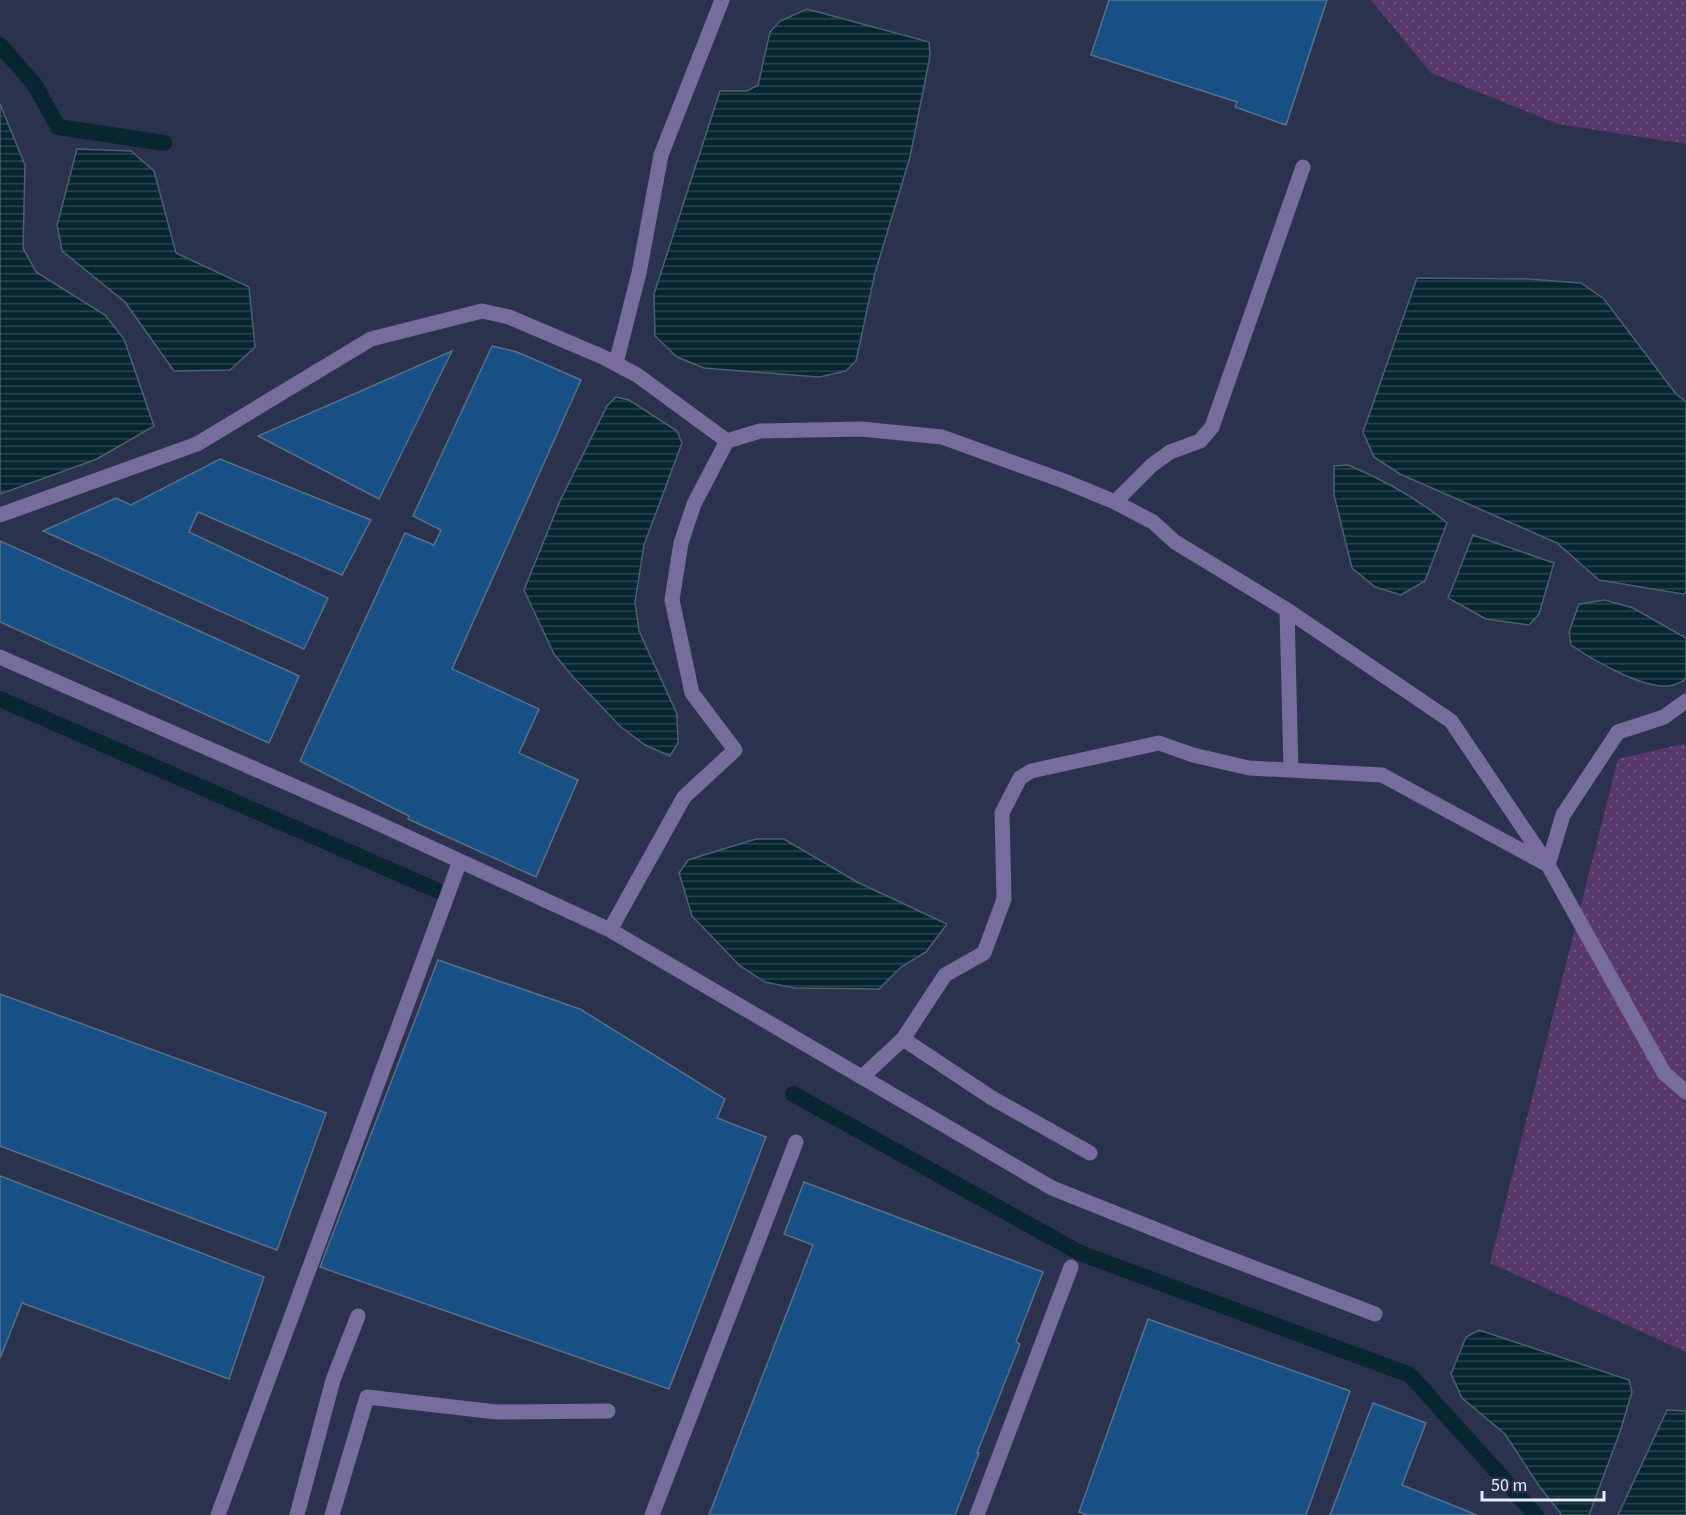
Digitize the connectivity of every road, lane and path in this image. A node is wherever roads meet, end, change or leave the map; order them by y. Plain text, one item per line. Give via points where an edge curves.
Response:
1 (722, 0) edge
2 (1303, 167) dead end
3 (616, 363) junction
4 (727, 441) junction
5 (1115, 502) junction
6 (0, 515) edge
7 (1287, 610) junction
8 (0, 657) edge
9 (1686, 701) edge
10 (1291, 770) junction
11 (460, 861) junction
12 (1548, 865) junction
13 (610, 930) junction
14 (903, 1039) junction
15 (862, 1077) junction
16 (1686, 1092) edge
17 (796, 1142) dead end
18 (1090, 1153) dead end
19 (1071, 1267) dead end
20 (1375, 1314) dead end
21 (358, 1316) dead end
22 (608, 1411) dead end
23 (218, 1515) edge
24 (297, 1515) edge
25 (332, 1515) edge
26 (652, 1515) edge
27 (977, 1515) edge

1 - 3 street via 661,155 639,273
2 - 5 street via 1212,427 1200,441 1170,452 1152,465
3 - 4 street
3 - 6 street via 509,317 482,311 371,339 197,444
4 - 5 street via 760,431 861,429 942,437
4 - 13 street via 694,504 681,543 672,600 692,693 735,750 684,797
5 - 7 street via 1153,522 1175,542
7 - 10 street
7 - 12 street via 1451,721
8 - 11 street
9 - 12 street via 1664,717 1618,732 1563,815
10 - 12 street via 1382,775
10 - 14 street via 1249,768 1159,743 1031,771 1020,778 1002,813 1004,899 984,953 945,975
11 - 13 street
11 - 23 street
12 - 16 street via 1664,1073
13 - 15 street
14 - 15 street
14 - 18 street via 992,1098
15 - 20 street via 1052,1188
17 - 26 street
19 - 27 street
21 - 24 street via 333,1380
22 - 25 street via 496,1412 367,1397

